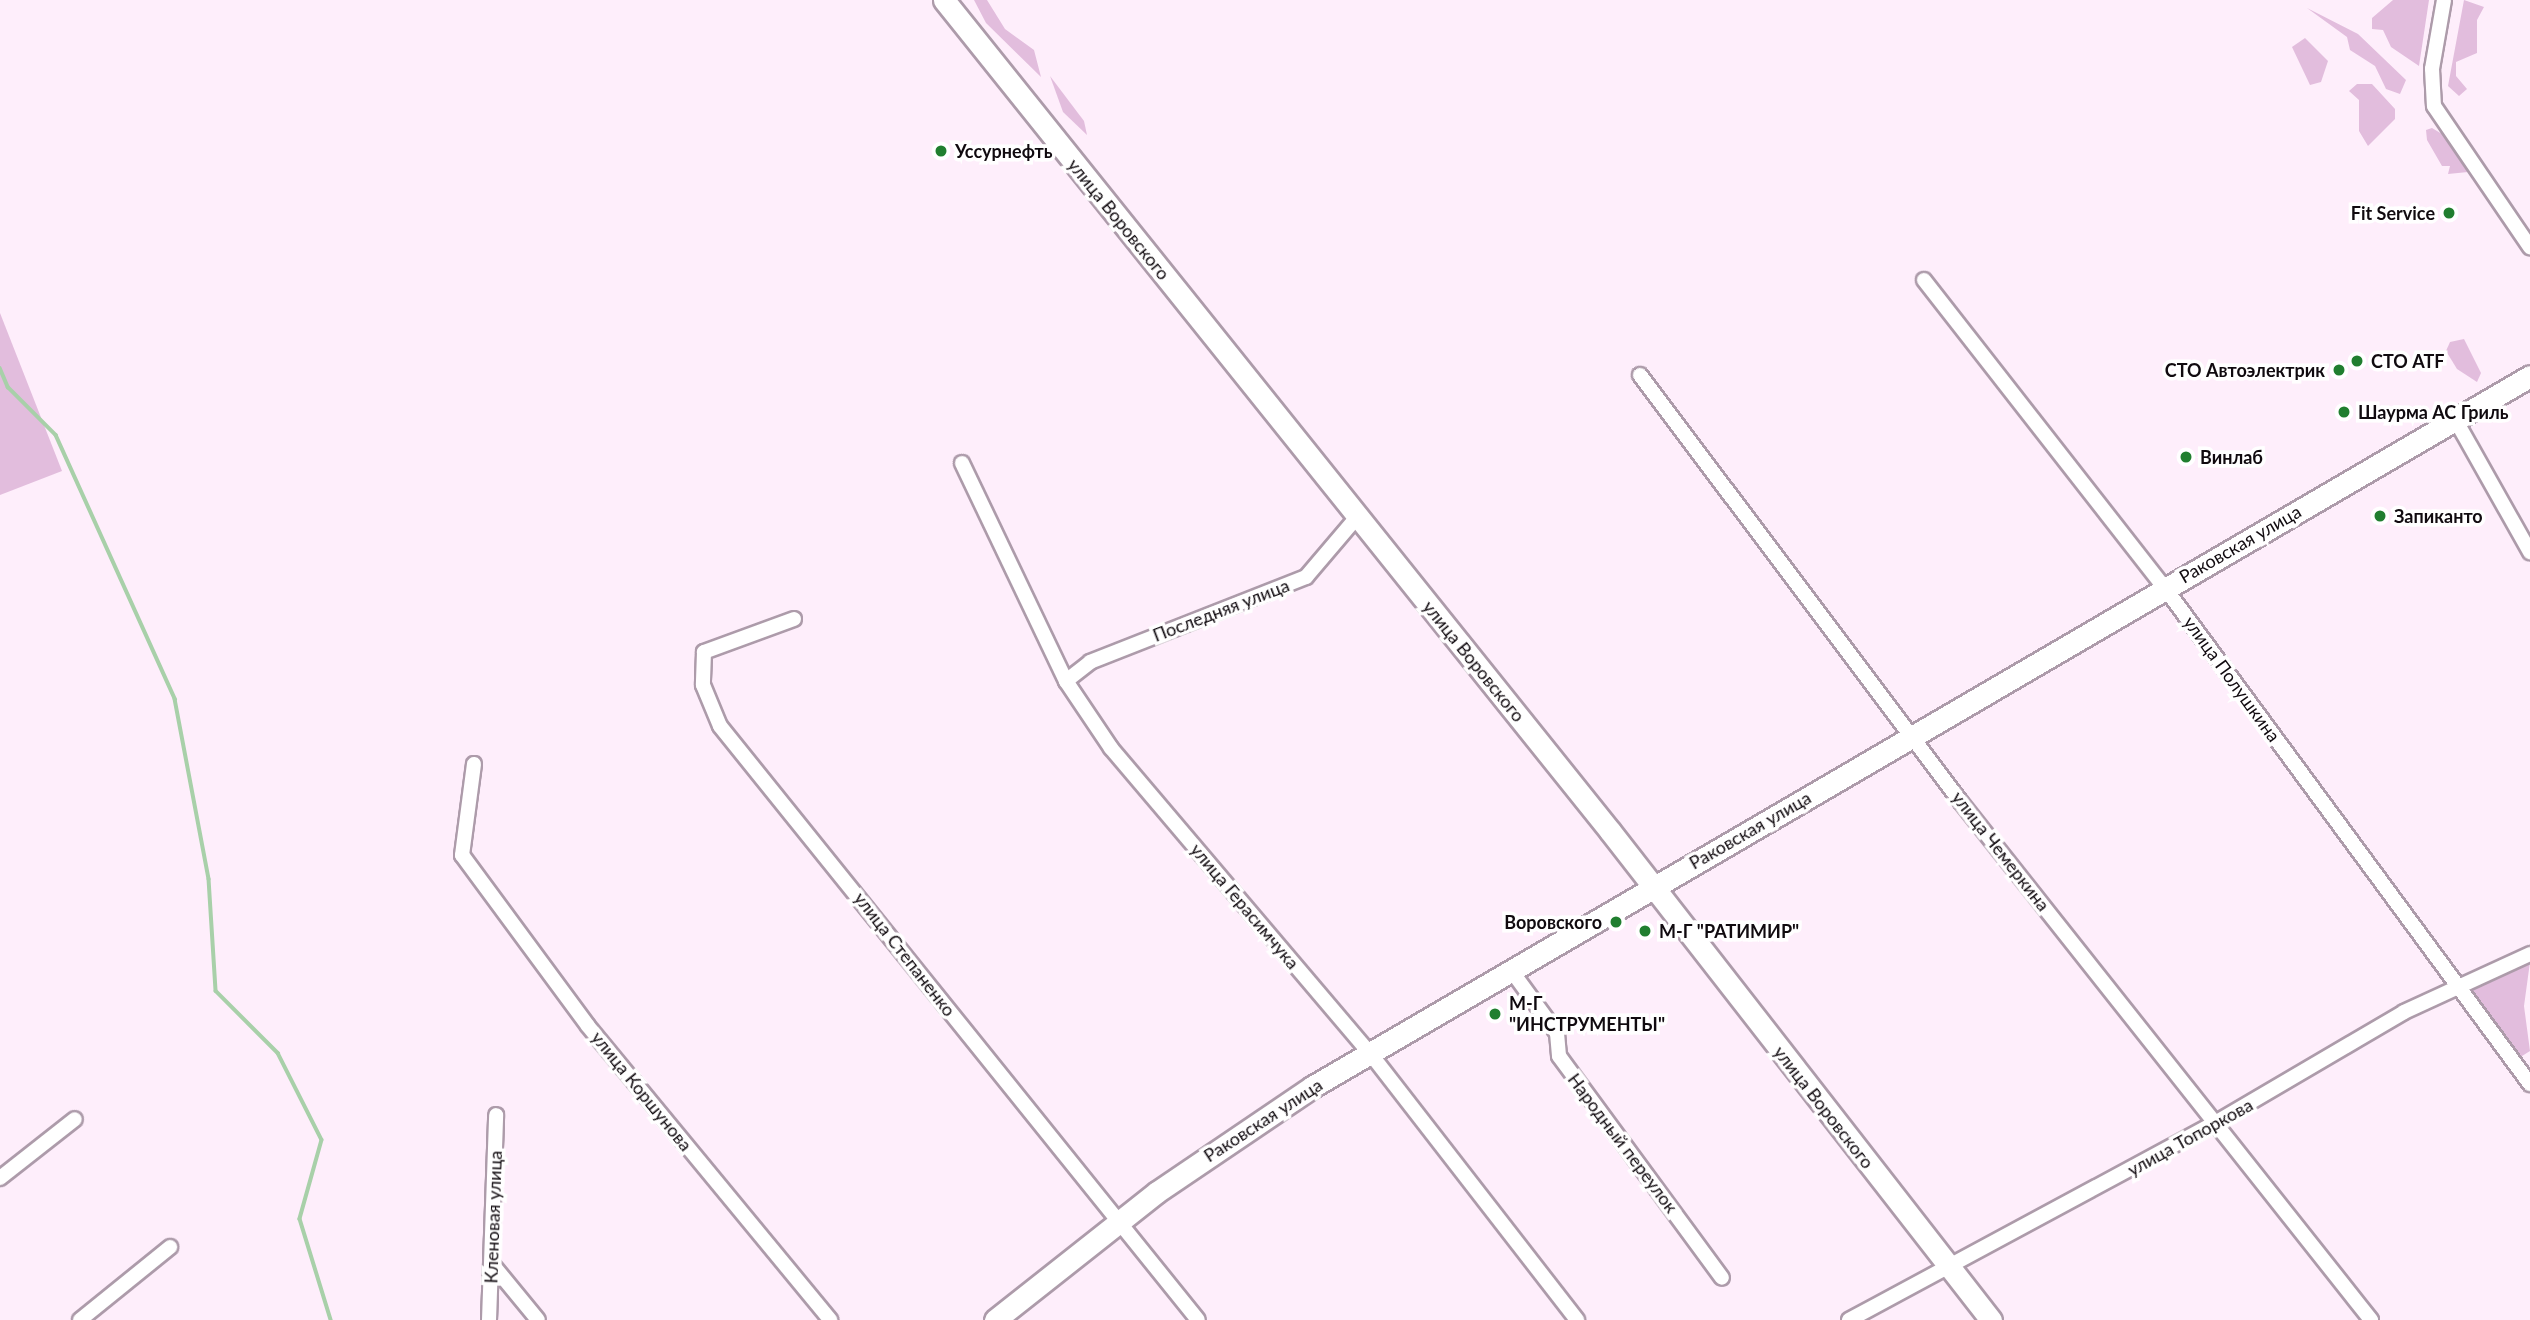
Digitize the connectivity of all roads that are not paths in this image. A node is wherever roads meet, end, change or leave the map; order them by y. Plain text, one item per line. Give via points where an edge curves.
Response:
1 (2444, 0) edge
2 (947, 4) edge
3 (2530, 247) edge
4 (1924, 280) dead end
5 (1640, 375) dead end
6 (2530, 376) edge
7 (2455, 419) junction
8 (962, 463) dead end
9 (1357, 516) junction
10 (2530, 552) edge
11 (2165, 588) junction
12 (794, 619) dead end
13 (1066, 681) junction
14 (1913, 735) junction
15 (474, 764) dead end
16 (1653, 887) junction
17 (2530, 954) edge
18 (1511, 970) junction
19 (2457, 986) junction
20 (1370, 1053) junction
21 (2530, 1084) edge
22 (496, 1115) dead end
23 (75, 1118) dead end
24 (2215, 1124) junction
25 (0, 1178) edge
26 (1119, 1220) junction
27 (170, 1247) dead end
28 (492, 1264) junction
29 (1951, 1268) junction
30 (1723, 1278) dead end
31 (80, 1320) edge
32 (489, 1320) edge
33 (538, 1320) edge
34 (830, 1320) edge
35 (995, 1320) edge
36 (1198, 1320) edge
37 (1577, 1320) edge
38 (1849, 1320) edge
39 (1991, 1320) edge
40 (2371, 1320) edge

1 - 3 street via 2432,69 2434,106
2 - 9 main road, улица Воровского
4 - 11 street, улица Полушкина
5 - 14 street, улица Чемеркина
6 - 7 main road, Раковская улица
7 - 10 street
7 - 11 main road, Раковская улица
8 - 13 street, улица Герасимчука
9 - 13 street, Последняя улица via 1306,577 1090,662
9 - 16 main road, улица Воровского
11 - 14 main road, Раковская улица
11 - 19 street, улица Полушкина
12 - 26 street, улица Степаненко via 704,652 703,685 720,726
13 - 20 street, улица Герасимчука via 1111,748
14 - 16 main road, Раковская улица
14 - 24 street, улица Чемеркина
15 - 34 street, улица Коршунова via 462,855 588,1026
16 - 18 main road, Раковская улица
16 - 29 main road, улица Воровского
17 - 19 street, улица Топоркова
18 - 20 main road, Раковская улица
18 - 30 street, Народный переулок via 1557,1033 1559,1056
19 - 21 street, улица Полушкина
19 - 24 street, улица Топоркова
20 - 26 main road, Раковская улица
20 - 37 street, улица Герасимчука
22 - 28 street, Кленовая улица
23 - 25 street
24 - 29 street, улица Топоркова
24 - 40 street, улица Чемеркина
26 - 35 main road, Раковская улица
26 - 36 street, улица Степаненко
27 - 31 street
28 - 32 street, Кленовая улица
28 - 33 street
29 - 38 street, улица Топоркова
29 - 39 main road, улица Воровского

